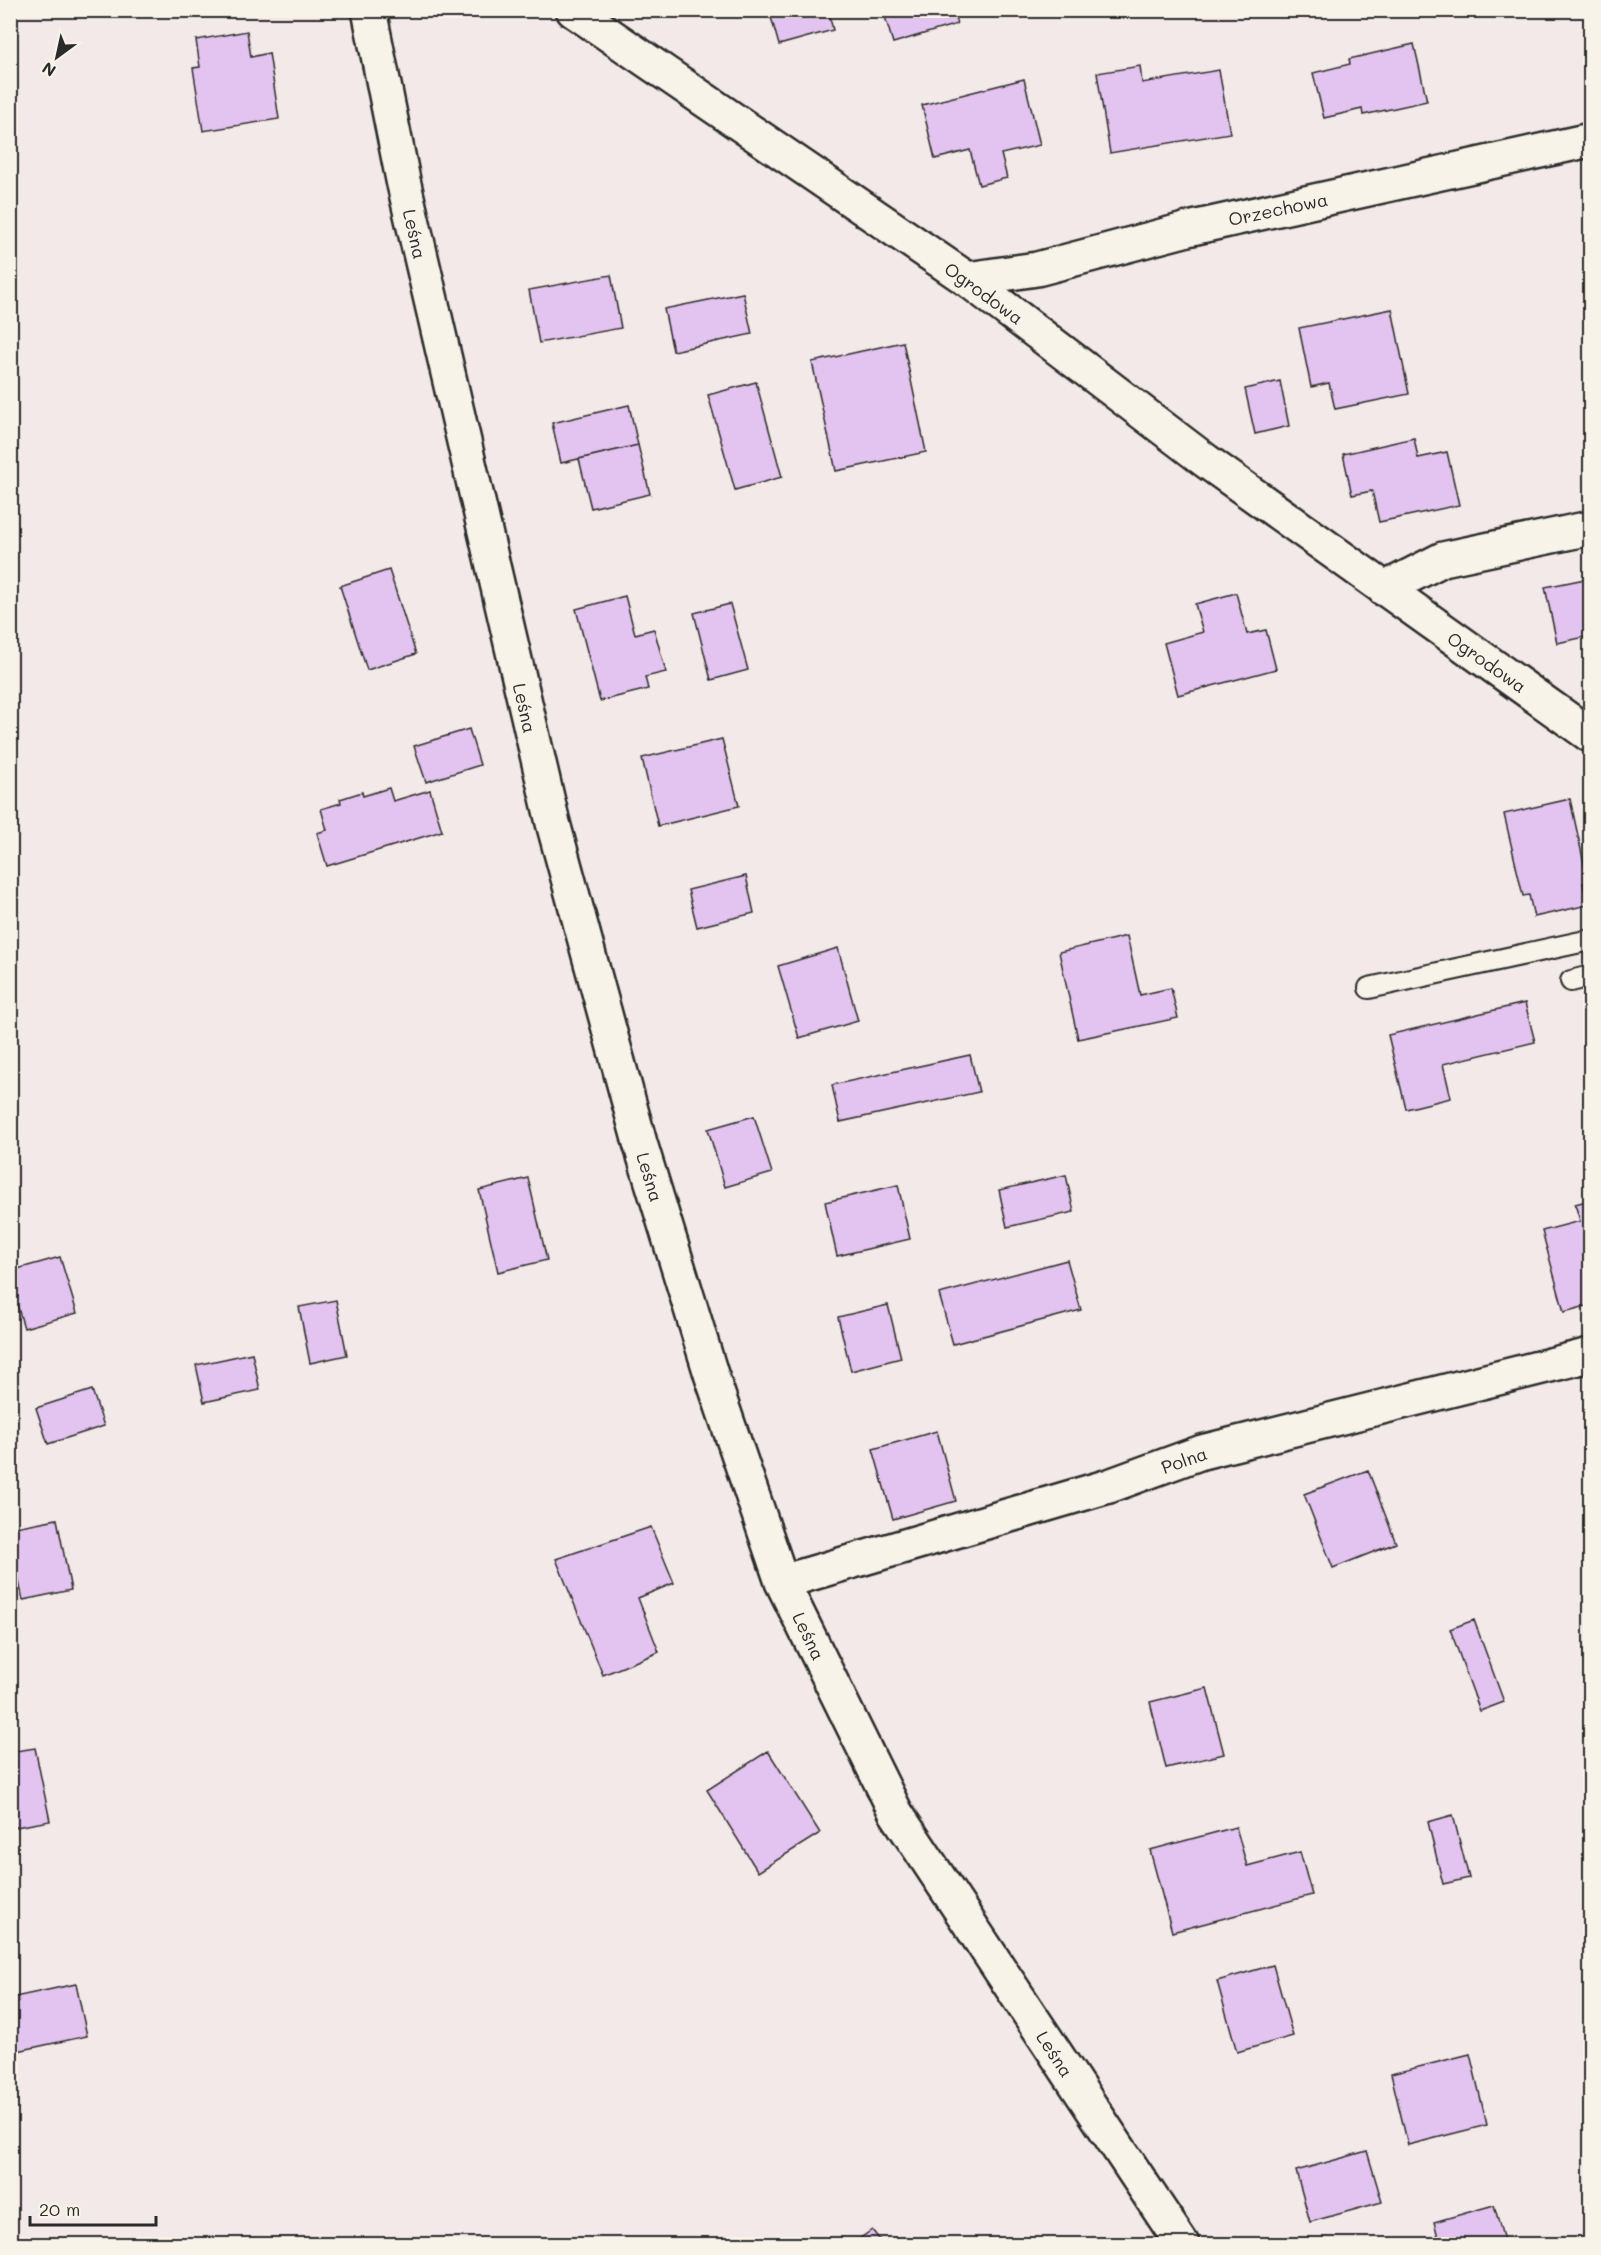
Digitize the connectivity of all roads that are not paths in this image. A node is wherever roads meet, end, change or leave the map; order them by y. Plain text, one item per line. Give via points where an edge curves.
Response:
1 (369, 10) edge
2 (573, 10) edge
3 (1590, 140) edge
4 (967, 279) junction
5 (1590, 528) edge
6 (1384, 589) junction
7 (1590, 735) edge
8 (1590, 940) edge
9 (1590, 976) edge
10 (1570, 981) dead end
11 (1369, 988) dead end
12 (1590, 1355) edge
13 (782, 1582) junction
14 (1182, 2244) edge

1 - 13 street, Leśna via 403,180 553,823 643,1154 711,1374
2 - 4 street, Ogrodowa
3 - 4 street, Orzechowa via 1188,229 1037,269
4 - 6 street, Ogrodowa via 1206,461
5 - 6 street via 1443,559
6 - 7 street, Ogrodowa
8 - 11 lane
9 - 10 lane
12 - 13 street, Polna via 1202,1452 1109,1486
13 - 14 street, Leśna via 896,1813

